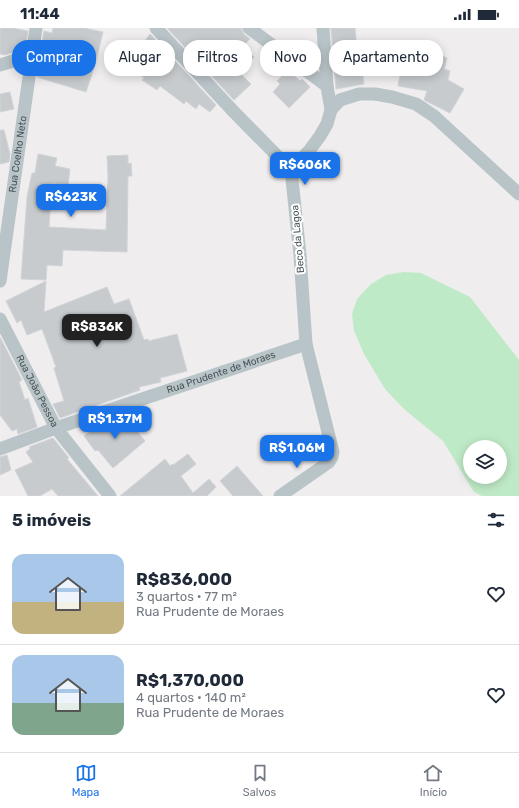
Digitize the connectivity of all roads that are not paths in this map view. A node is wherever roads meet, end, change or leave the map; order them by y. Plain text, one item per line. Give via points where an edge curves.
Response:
1 (36, 28) edge
2 (156, 28) edge
3 (249, 28) edge
4 (323, 28) edge
5 (34, 40) edge
6 (12, 61) edge
7 (0, 65) edge
8 (29, 76) edge
9 (327, 86) junction
10 (331, 110) junction
11 (291, 170) junction
12 (519, 194) edge
13 (0, 281) edge
14 (0, 319) edge
15 (306, 344) junction
16 (56, 428) junction
17 (0, 449) edge
18 (110, 496) edge
19 (280, 496) edge

1 - 5 street, Rua Coelho Neto
2 - 11 street
3 - 9 street
4 - 9 street
6 - 7 street
8 - 13 street, Rua Coelho Neto
9 - 10 street
10 - 11 street via 320,136
10 - 12 street via 340,100 360,94 375,94 416,104 434,116
11 - 15 street, Beco da Lagoa
14 - 16 street, Rua João Pessoa
15 - 16 street, Rua Prudente de Moraes
15 - 19 street, Beco da Lagoa via 333,446 332,457 329,462
16 - 17 street, Rua Prudente de Moraes
16 - 18 street, Rua João Pessoa

